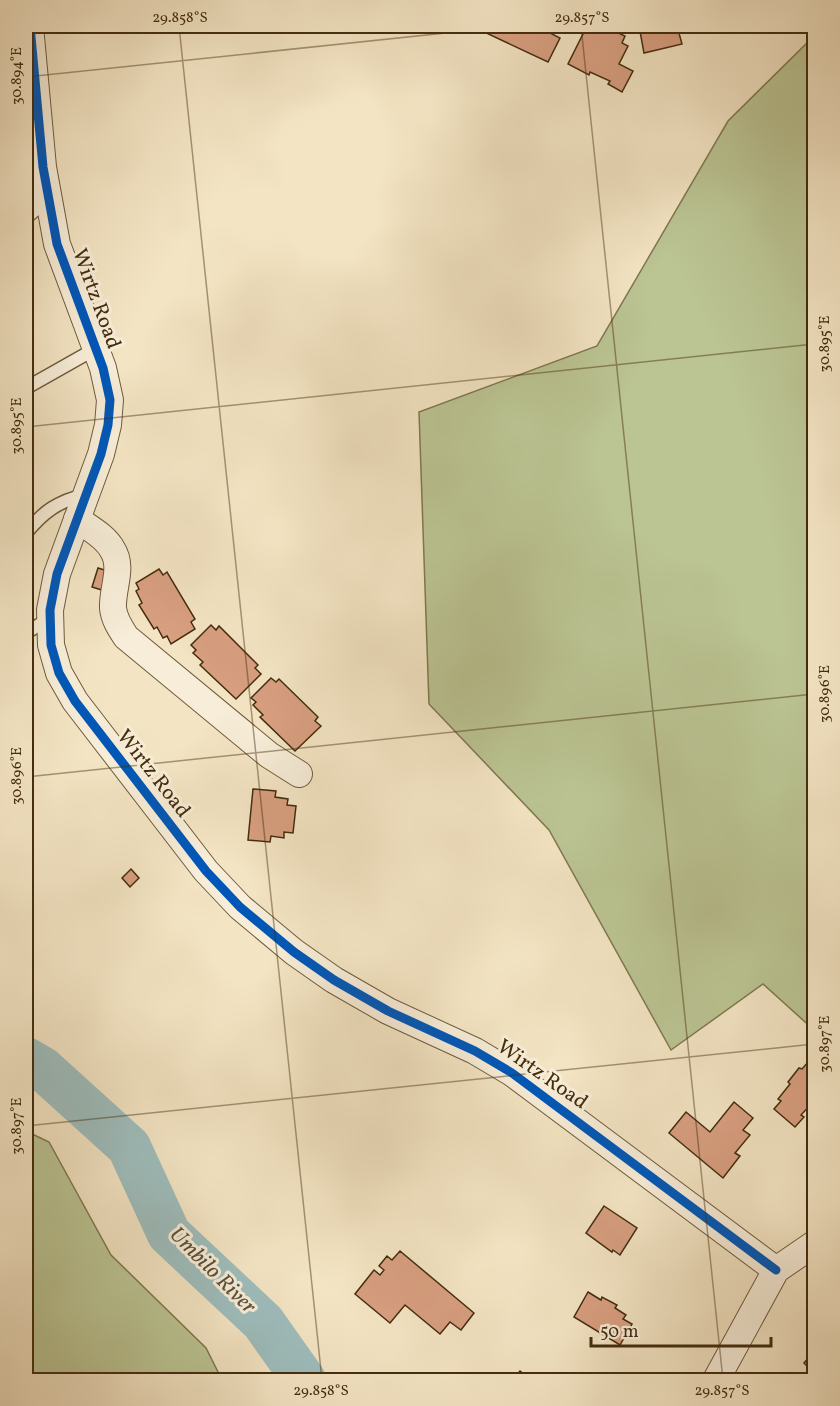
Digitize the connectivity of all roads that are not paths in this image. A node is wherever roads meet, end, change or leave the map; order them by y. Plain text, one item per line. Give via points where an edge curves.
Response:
1 (30, 26) edge
2 (47, 191) junction
3 (26, 209) edge
4 (95, 349) junction
5 (26, 388) edge
6 (86, 494) junction
7 (77, 519) junction
8 (26, 533) edge
9 (50, 618) junction
10 (26, 633) edge
11 (299, 774) dead end
12 (814, 1244) edge
13 (776, 1269) junction
14 (716, 1380) edge

1 - 2 street, Wirtz Road
2 - 3 street
2 - 4 street, Wirtz Road via 57,244
4 - 5 lane
4 - 6 street, Wirtz Road via 110,399 101,454
6 - 7 street, Wirtz Road
6 - 8 lane via 52,507
7 - 9 street, Wirtz Road via 57,574
7 - 11 street via 105,540 117,558 113,609 126,637 269,755
9 - 10 lane
9 - 13 street, Wirtz Road via 51,645 59,673 75,701 206,871 240,907 334,980 512,1072
12 - 13 street
13 - 14 street

